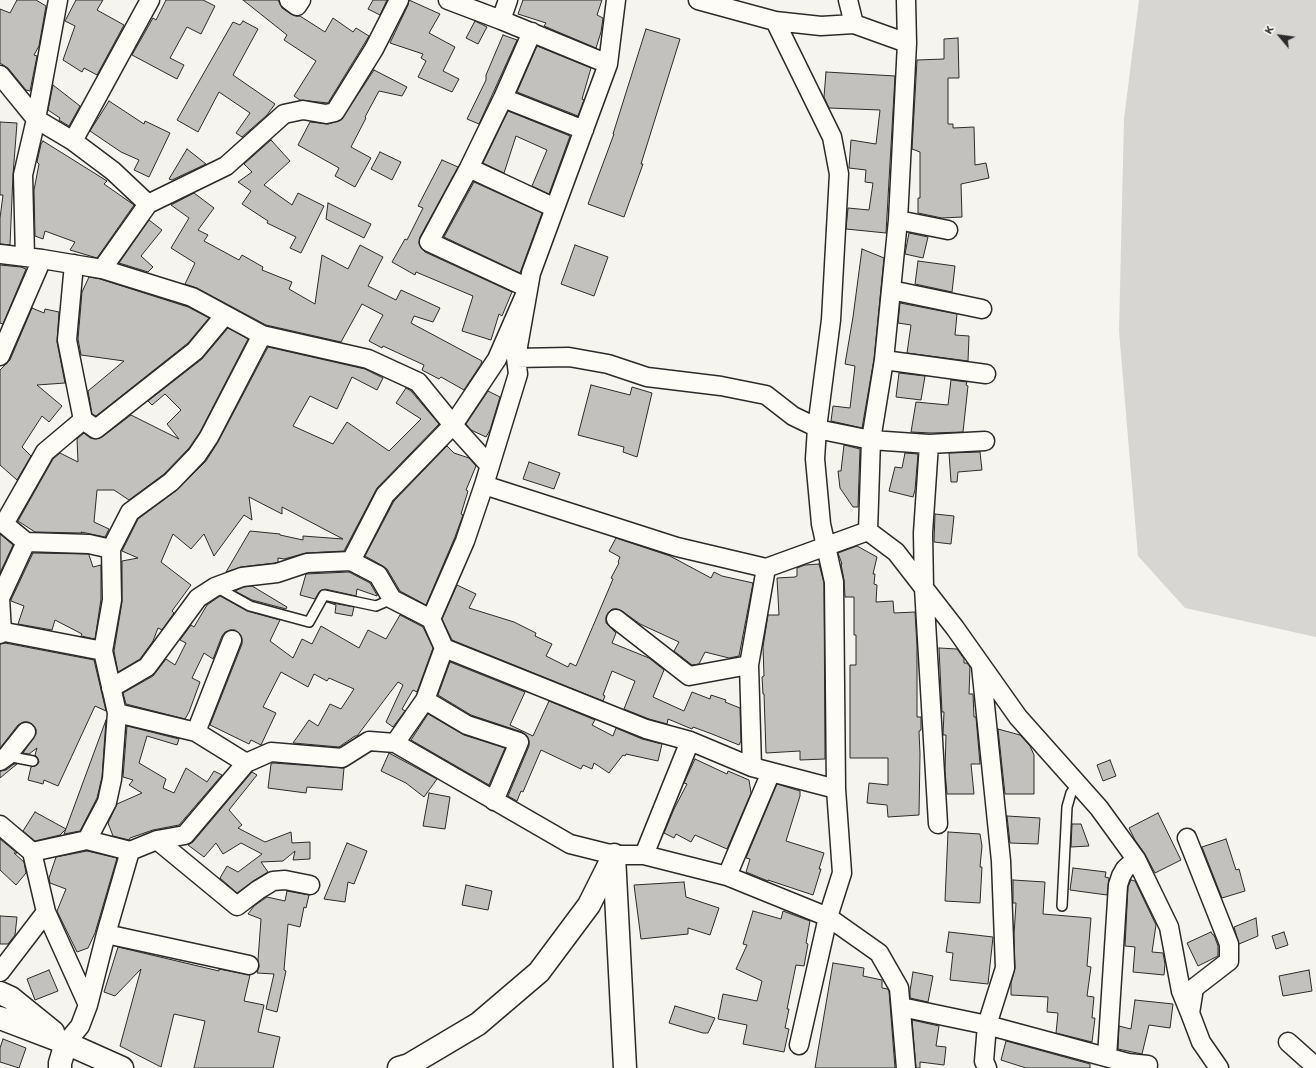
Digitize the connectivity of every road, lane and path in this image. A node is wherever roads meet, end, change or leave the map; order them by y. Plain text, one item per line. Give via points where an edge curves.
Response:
1 (58, 0) edge
2 (150, 0) edge
3 (289, 0) edge
4 (301, 0) edge
5 (399, 0) edge
6 (448, 0) edge
7 (508, 0) edge
8 (616, 0) edge
9 (698, 0) edge
10 (848, 0) edge
11 (906, 0) edge
12 (501, 20) junction
13 (775, 21) junction
14 (854, 24) junction
15 (532, 32) junction
16 (907, 43) junction
17 (608, 64) junction
18 (0, 75) edge
19 (503, 98) junction
20 (36, 119) junction
21 (584, 130) junction
22 (73, 141) junction
23 (469, 168) junction
24 (148, 204) junction
25 (555, 208) junction
26 (898, 220) junction
27 (948, 230) dead end
28 (0, 254) edge
29 (34, 258) junction
30 (74, 264) junction
31 (102, 269) junction
32 (528, 288) junction
33 (891, 290) junction
34 (982, 309) dead end
35 (226, 315) junction
36 (262, 335) junction
37 (0, 356) edge
38 (516, 358) junction
39 (884, 360) junction
40 (986, 374) dead end
41 (83, 420) junction
42 (453, 426) junction
43 (817, 428) junction
44 (871, 440) junction
45 (985, 441) dead end
46 (929, 444) junction
47 (490, 466) junction
48 (484, 485) junction
49 (868, 532) junction
50 (26, 542) junction
51 (826, 546) junction
52 (111, 549) junction
53 (351, 561) junction
54 (766, 568) junction
55 (215, 587) junction
56 (924, 588) junction
57 (392, 599) junction
58 (431, 619) junction
59 (616, 619) dead end
60 (1, 632) edge
61 (232, 640) dead end
62 (444, 648) junction
63 (103, 651) junction
64 (750, 665) junction
65 (981, 665) junction
66 (111, 688) junction
67 (425, 700) junction
68 (117, 713) junction
69 (26, 732) dead end
70 (196, 732) junction
71 (690, 741) junction
72 (395, 742) junction
73 (4, 758) edge
74 (34, 761) dead end
75 (246, 763) junction
76 (752, 767) junction
77 (771, 772) junction
78 (1078, 784) junction
79 (836, 789) junction
80 (494, 801) junction
81 (938, 824) dead end
82 (0, 825) edge
83 (1187, 838) dead end
84 (87, 840) junction
85 (156, 840) junction
86 (130, 851) junction
87 (32, 852) junction
88 (614, 855) junction
89 (644, 855) junction
90 (1136, 859) junction
91 (727, 876) junction
92 (310, 885) dead end
93 (1062, 906) dead end
94 (46, 912) junction
95 (828, 917) junction
96 (106, 934) junction
97 (249, 965) dead end
98 (0, 972) edge
99 (0, 993) edge
100 (88, 1005) junction
101 (901, 1007) junction
102 (1190, 1013) junction
103 (0, 1018) edge
104 (987, 1025) junction
105 (1288, 1042) dead end
106 (66, 1043) junction
107 (799, 1045) dead end
108 (1107, 1058) junction
109 (423, 1062) edge
110 (1148, 1065) dead end
111 (1316, 1067) edge
112 (60, 1068) edge
113 (122, 1068) edge
114 (400, 1068) edge
115 (624, 1068) edge
116 (906, 1068) edge
117 (987, 1068) edge
118 (1219, 1068) edge

1 - 20 street
2 - 22 street
3 - 4 street via 297,6
5 - 24 street via 364,66 335,112 326,114 303,110 284,114 226,166
6 - 12 street
7 - 12 street
8 - 17 street
9 - 13 street
10 - 14 street
11 - 16 street
12 - 15 street
13 - 14 street via 821,26
13 - 43 street via 832,137 839,174 831,320
14 - 16 street
15 - 17 street
15 - 19 street
16 - 26 street
17 - 21 street
18 - 20 street
19 - 21 street
19 - 23 street
20 - 22 street
20 - 29 street via 23,175
21 - 25 street
22 - 24 street via 113,171
23 - 25 street
23 - 32 street via 429,242
24 - 31 street
25 - 32 street
26 - 27 street
26 - 33 street
28 - 29 street
29 - 30 street
29 - 37 street
30 - 31 street
30 - 41 street via 67,340
31 - 35 street via 192,297
32 - 38 street
32 - 42 street via 497,359
33 - 34 street
33 - 39 street
35 - 36 street
35 - 41 street via 195,351 96,429
36 - 42 street via 368,359 418,382
36 - 52 street via 210,437 171,482 130,512
38 - 43 street via 569,357 608,364 647,377 721,386 766,395 793,416
38 - 47 street via 518,374
39 - 40 street
39 - 44 street
41 - 50 street via 45,452 4,524
42 - 47 street
42 - 53 street via 384,495
43 - 44 street
43 - 51 street via 815,459 821,524
44 - 46 street
44 - 49 street
45 - 46 street
46 - 56 street
47 - 48 street
48 - 54 street via 676,547
48 - 58 street via 465,542
49 - 51 street
49 - 56 street via 896,552
50 - 52 street via 89,544
50 - 60 street via 0,598
51 - 54 street
51 - 79 street via 834,582
52 - 63 street via 112,600
53 - 55 street via 307,563 278,574 242,577
53 - 57 street via 378,575
54 - 64 street
55 - 57 lane via 250,606 309,622 324,595 376,606
55 - 66 street via 198,598 148,667
56 - 65 street
56 - 81 street
57 - 58 street
58 - 62 street
59 - 64 street via 689,676
60 - 63 street
61 - 70 street
62 - 67 street
62 - 71 street via 646,729
63 - 66 street
64 - 76 street
65 - 78 street via 1018,717
65 - 104 street via 1001,861 1005,968
66 - 68 street
67 - 72 street
67 - 80 street via 467,725 519,742
68 - 70 street
68 - 84 street via 112,779 107,802
69 - 73 street
70 - 75 street
71 - 76 street
71 - 89 street
72 - 75 street via 369,741 342,758 271,752
72 - 80 street
73 - 74 lane
75 - 85 street via 185,835
76 - 77 street
77 - 79 street
77 - 91 street
78 - 90 street
78 - 93 lane via 1071,793 1067,807
79 - 95 street via 842,873
80 - 88 street via 570,844
82 - 87 street
83 - 102 street via 1229,944 1229,961 1194,988
84 - 86 street
84 - 87 street
85 - 86 street
85 - 92 street via 238,906 273,882 285,880
86 - 96 street
87 - 94 street
88 - 89 street
88 - 109 street via 589,905 539,972 478,1024
88 - 115 street
89 - 91 street
90 - 102 street via 1169,927 1181,991
90 - 108 street via 1125,869 1118,885
91 - 95 street
94 - 98 street
94 - 100 street
95 - 101 street via 878,953 899,988
95 - 107 street
96 - 97 street
96 - 100 street
99 - 106 street via 11,998
100 - 106 street via 80,1026
101 - 104 street
101 - 116 street
102 - 118 street via 1201,1042
103 - 106 street
104 - 108 street
104 - 117 street via 984,1061
105 - 111 street
106 - 112 street
106 - 113 street
108 - 110 street
109 - 114 street

